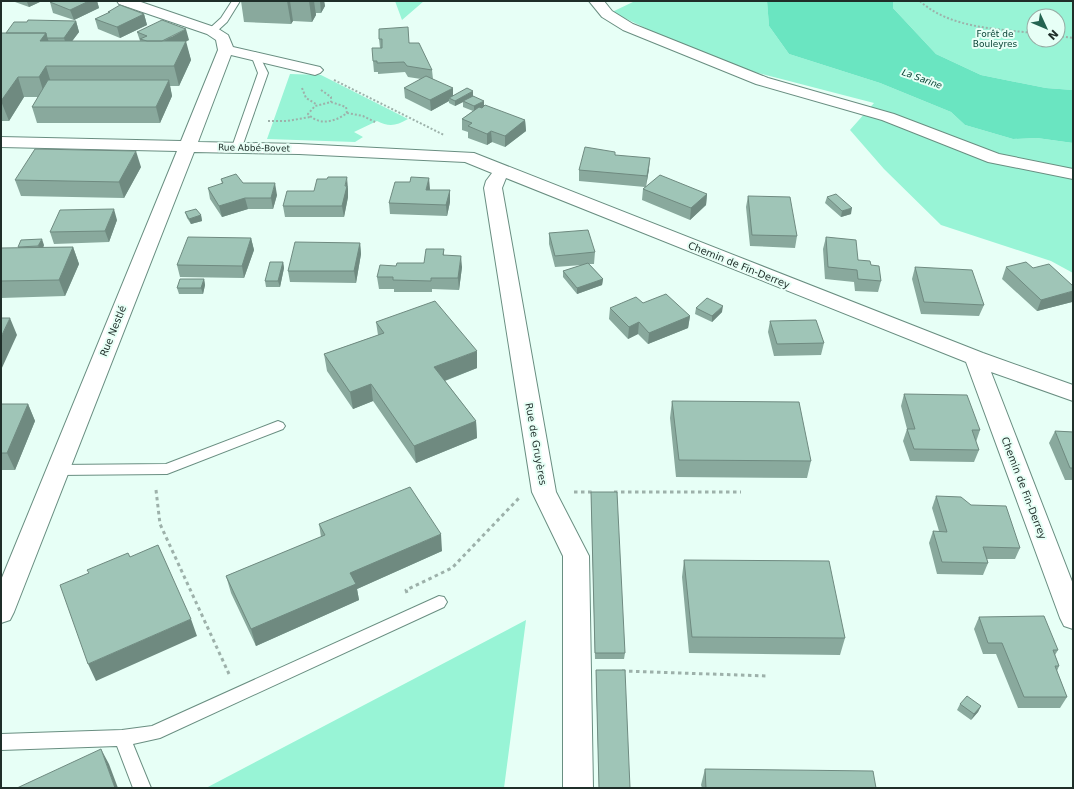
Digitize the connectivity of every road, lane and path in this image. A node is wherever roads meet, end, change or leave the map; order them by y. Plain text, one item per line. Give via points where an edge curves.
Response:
1 (124, 1) edge
2 (236, 1) edge
3 (596, 1) edge
4 (920, 1) edge
5 (212, 31) junction
6 (1026, 32) edge
7 (226, 50) junction
8 (255, 55) junction
9 (315, 70) joint
10 (347, 113) junction
11 (310, 117) junction
12 (246, 120) junction
13 (375, 122) dead end
14 (445, 135) dead end
15 (1, 142) edge
16 (188, 146) junction
17 (237, 147) junction
18 (503, 171) junction
19 (1073, 174) edge
20 (975, 358) junction
21 (1073, 393) edge
22 (278, 426) dead end
23 (154, 469) junction
24 (58, 470) junction
25 (544, 492) junction
26 (599, 492) edge
27 (607, 492) edge
28 (741, 492) dead end
29 (521, 496) dead end
30 (439, 602) dead end
31 (1, 612) edge
32 (418, 612) junction
33 (1073, 618) edge
34 (577, 670) junction
35 (768, 676) dead end
36 (238, 695) junction
37 (122, 738) junction
38 (1, 742) edge
39 (142, 788) edge
40 (578, 788) edge

1 - 5 street
2 - 5 lane via 224,20
3 - 19 street via 607,14 628,27 769,83 881,114 994,158
4 - 6 path via 937,13 970,24
5 - 7 street via 223,38
7 - 8 street
7 - 16 street, Rue Nestlé
8 - 9 street
8 - 12 lane via 263,73
9 - 14 path
10 - 11 path via 337,120 326,122
10 - 11 path via 346,107 325,102 309,111
10 - 13 path via 363,116
11 - 12 path via 287,121
12 - 17 lane
15 - 16 street, Rue Abbé-Bovet
16 - 17 street, Rue Abbé-Bovet
16 - 24 street, Rue Nestlé
17 - 18 street, Rue Abbé-Bovet via 468,156
18 - 20 street, Chemin de Fin-Derrey
18 - 25 street, Rue de Gruyères via 493,188
20 - 21 street, Chemin de Fin-Derrey
20 - 33 street, Chemin de Fin-Derrey
22 - 23 lane via 167,469
23 - 24 lane
23 - 36 path via 160,524
24 - 31 street, Rue Nestlé
25 - 26 path
25 - 34 street, Rue de Gruyères via 576,556
27 - 28 path
29 - 32 path via 452,568 406,590
30 - 32 lane
32 - 36 lane
34 - 35 path
34 - 40 street, Rue de Gruyères
36 - 37 lane via 154,733
37 - 38 lane
37 - 39 lane

